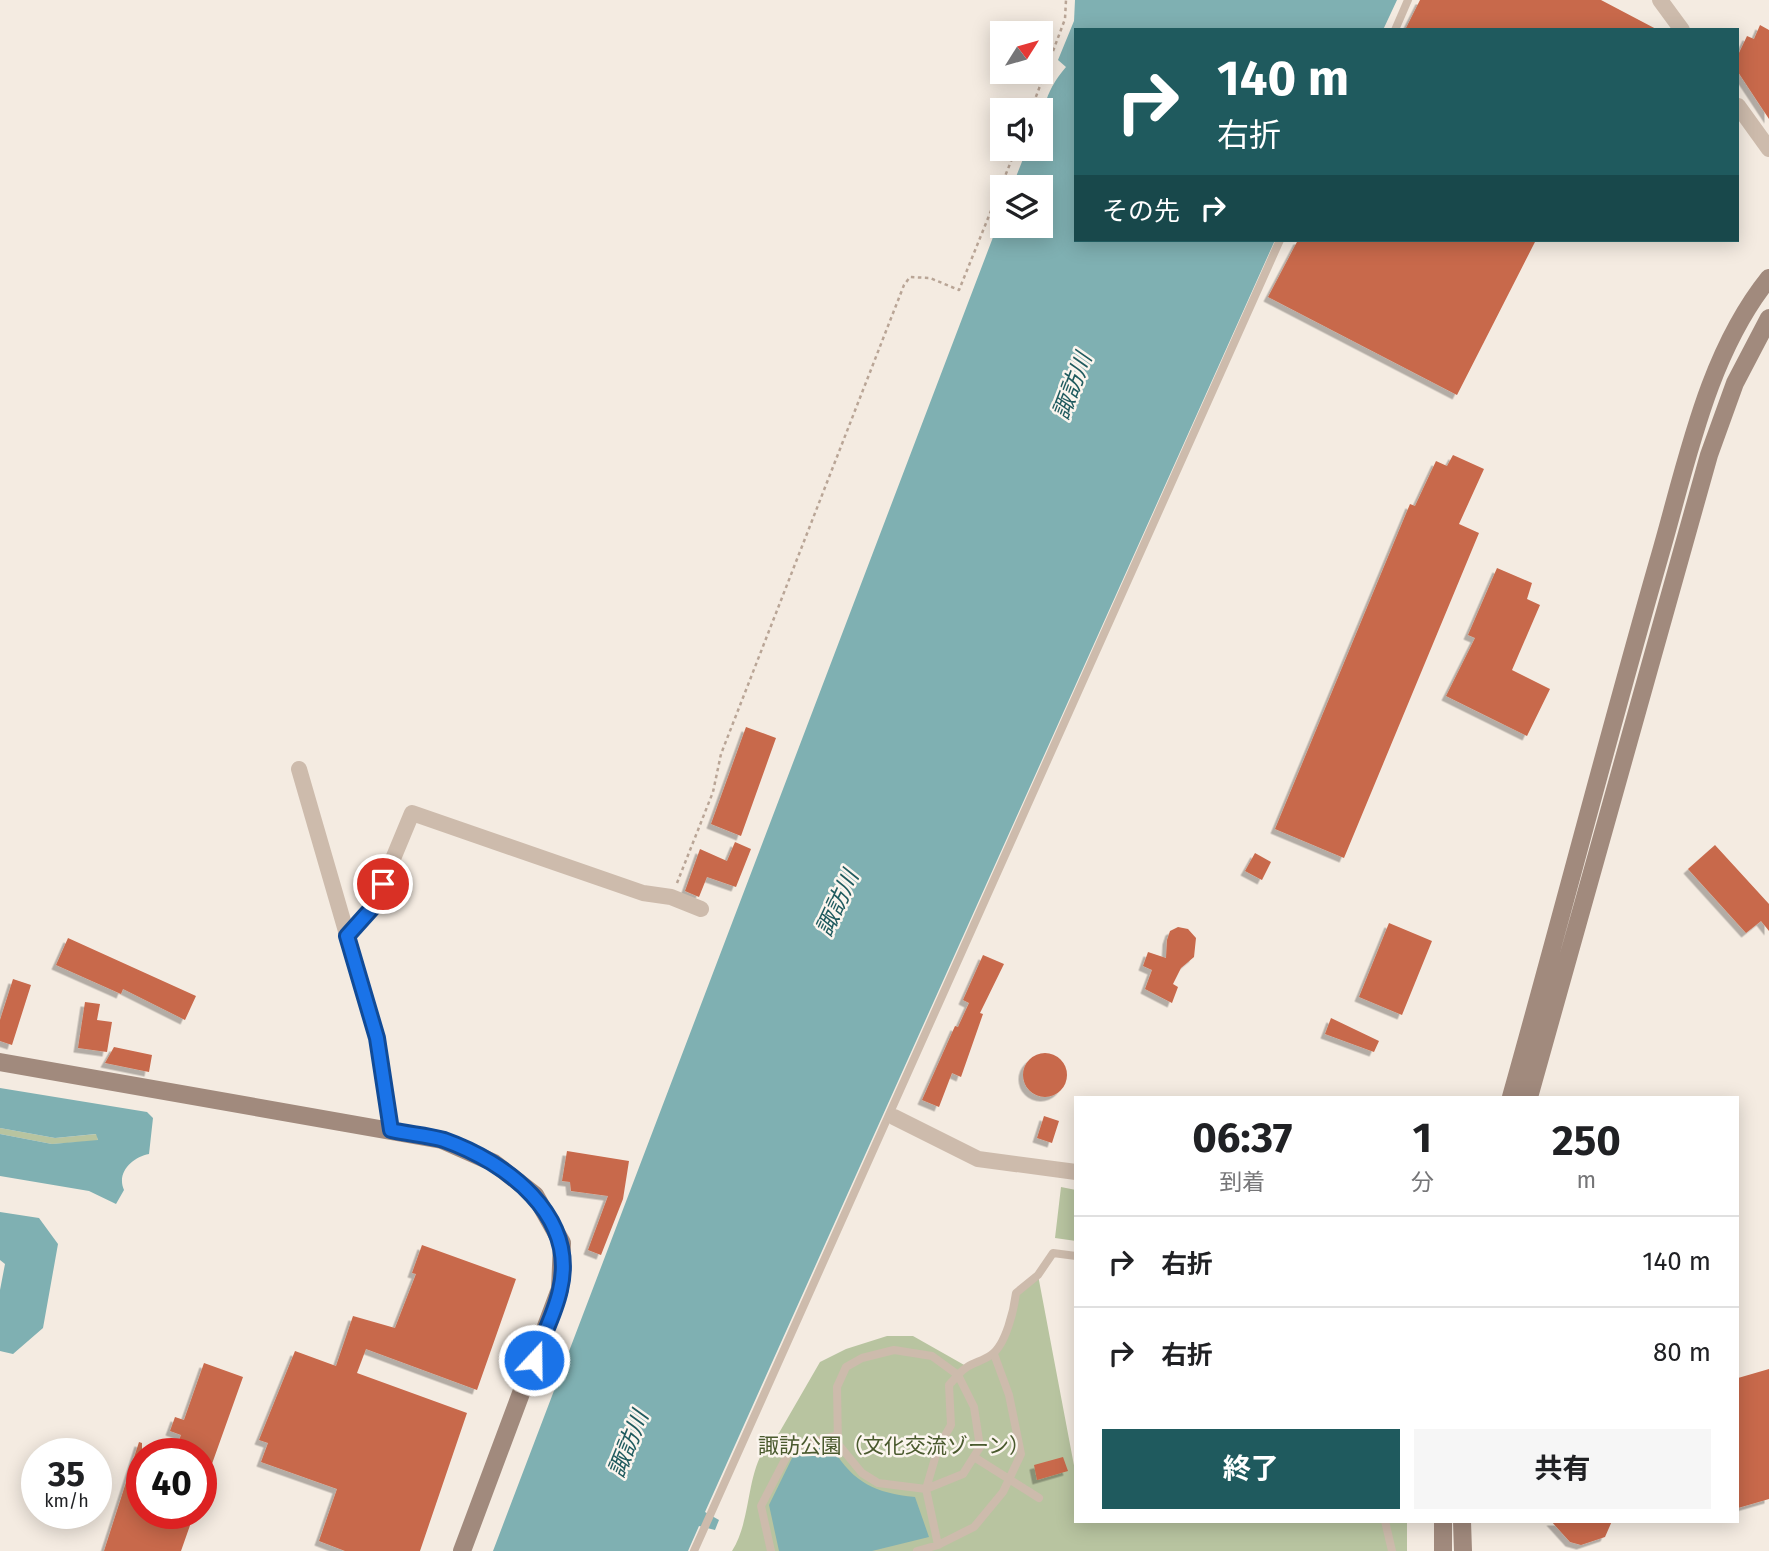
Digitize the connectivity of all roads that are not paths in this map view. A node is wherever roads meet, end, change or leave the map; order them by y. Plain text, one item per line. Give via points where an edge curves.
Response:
1 (1408, 0) edge
2 (1660, 0) edge
3 (1396, 28) edge
4 (1681, 28) edge
5 (1739, 107) edge
6 (1769, 149) edge
7 (1279, 242) edge
8 (1769, 278) edge
9 (1769, 317) edge
10 (299, 769) dead end
11 (701, 909) dead end
12 (347, 936) junction
13 (0, 1062) edge
14 (1511, 1096) edge
15 (1529, 1096) edge
16 (894, 1117) dead end
17 (391, 1130) junction
18 (1074, 1172) edge
19 (1074, 1256) edge
20 (994, 1354) junction
21 (958, 1375) junction
22 (838, 1435) junction
23 (974, 1457) junction
24 (1010, 1478) junction
25 (926, 1489) junction
26 (1039, 1497) dead end
27 (1385, 1523) edge
28 (1443, 1523) edge
29 (1462, 1523) edge
30 (938, 1545) junction
31 (462, 1551) edge
32 (694, 1551) edge
33 (771, 1551) edge
34 (917, 1551) edge
35 (1392, 1551) edge
36 (1443, 1551) edge
37 (1462, 1551) edge

1 - 3 lane
2 - 4 street
5 - 6 street
7 - 32 lane
8 - 14 street via 1740,322 1695,433
9 - 15 street via 1735,383 1706,467
10 - 12 street
11 - 12 street via 412,813 373,907
12 - 17 street via 377,1038
13 - 17 street
16 - 18 street via 978,1159
17 - 31 street via 442,1140 494,1163 535,1195 562,1243 561,1289
19 - 20 lane via 1053,1253 1038,1275 1016,1293 1013,1317
20 - 21 lane via 965,1366
20 - 24 lane via 1009,1395 1021,1454
21 - 22 lane via 932,1356 894,1350 862,1358 846,1367 837,1387
21 - 23 lane via 978,1427 980,1447
21 - 25 lane via 949,1385 951,1425 938,1448
22 - 25 lane via 838,1444 862,1474 878,1483
22 - 33 lane via 791,1448 761,1506
23 - 24 lane
23 - 25 lane via 962,1474
24 - 26 lane
24 - 30 lane via 974,1527
25 - 30 lane
27 - 35 lane
28 - 36 street
29 - 37 street
30 - 34 lane

